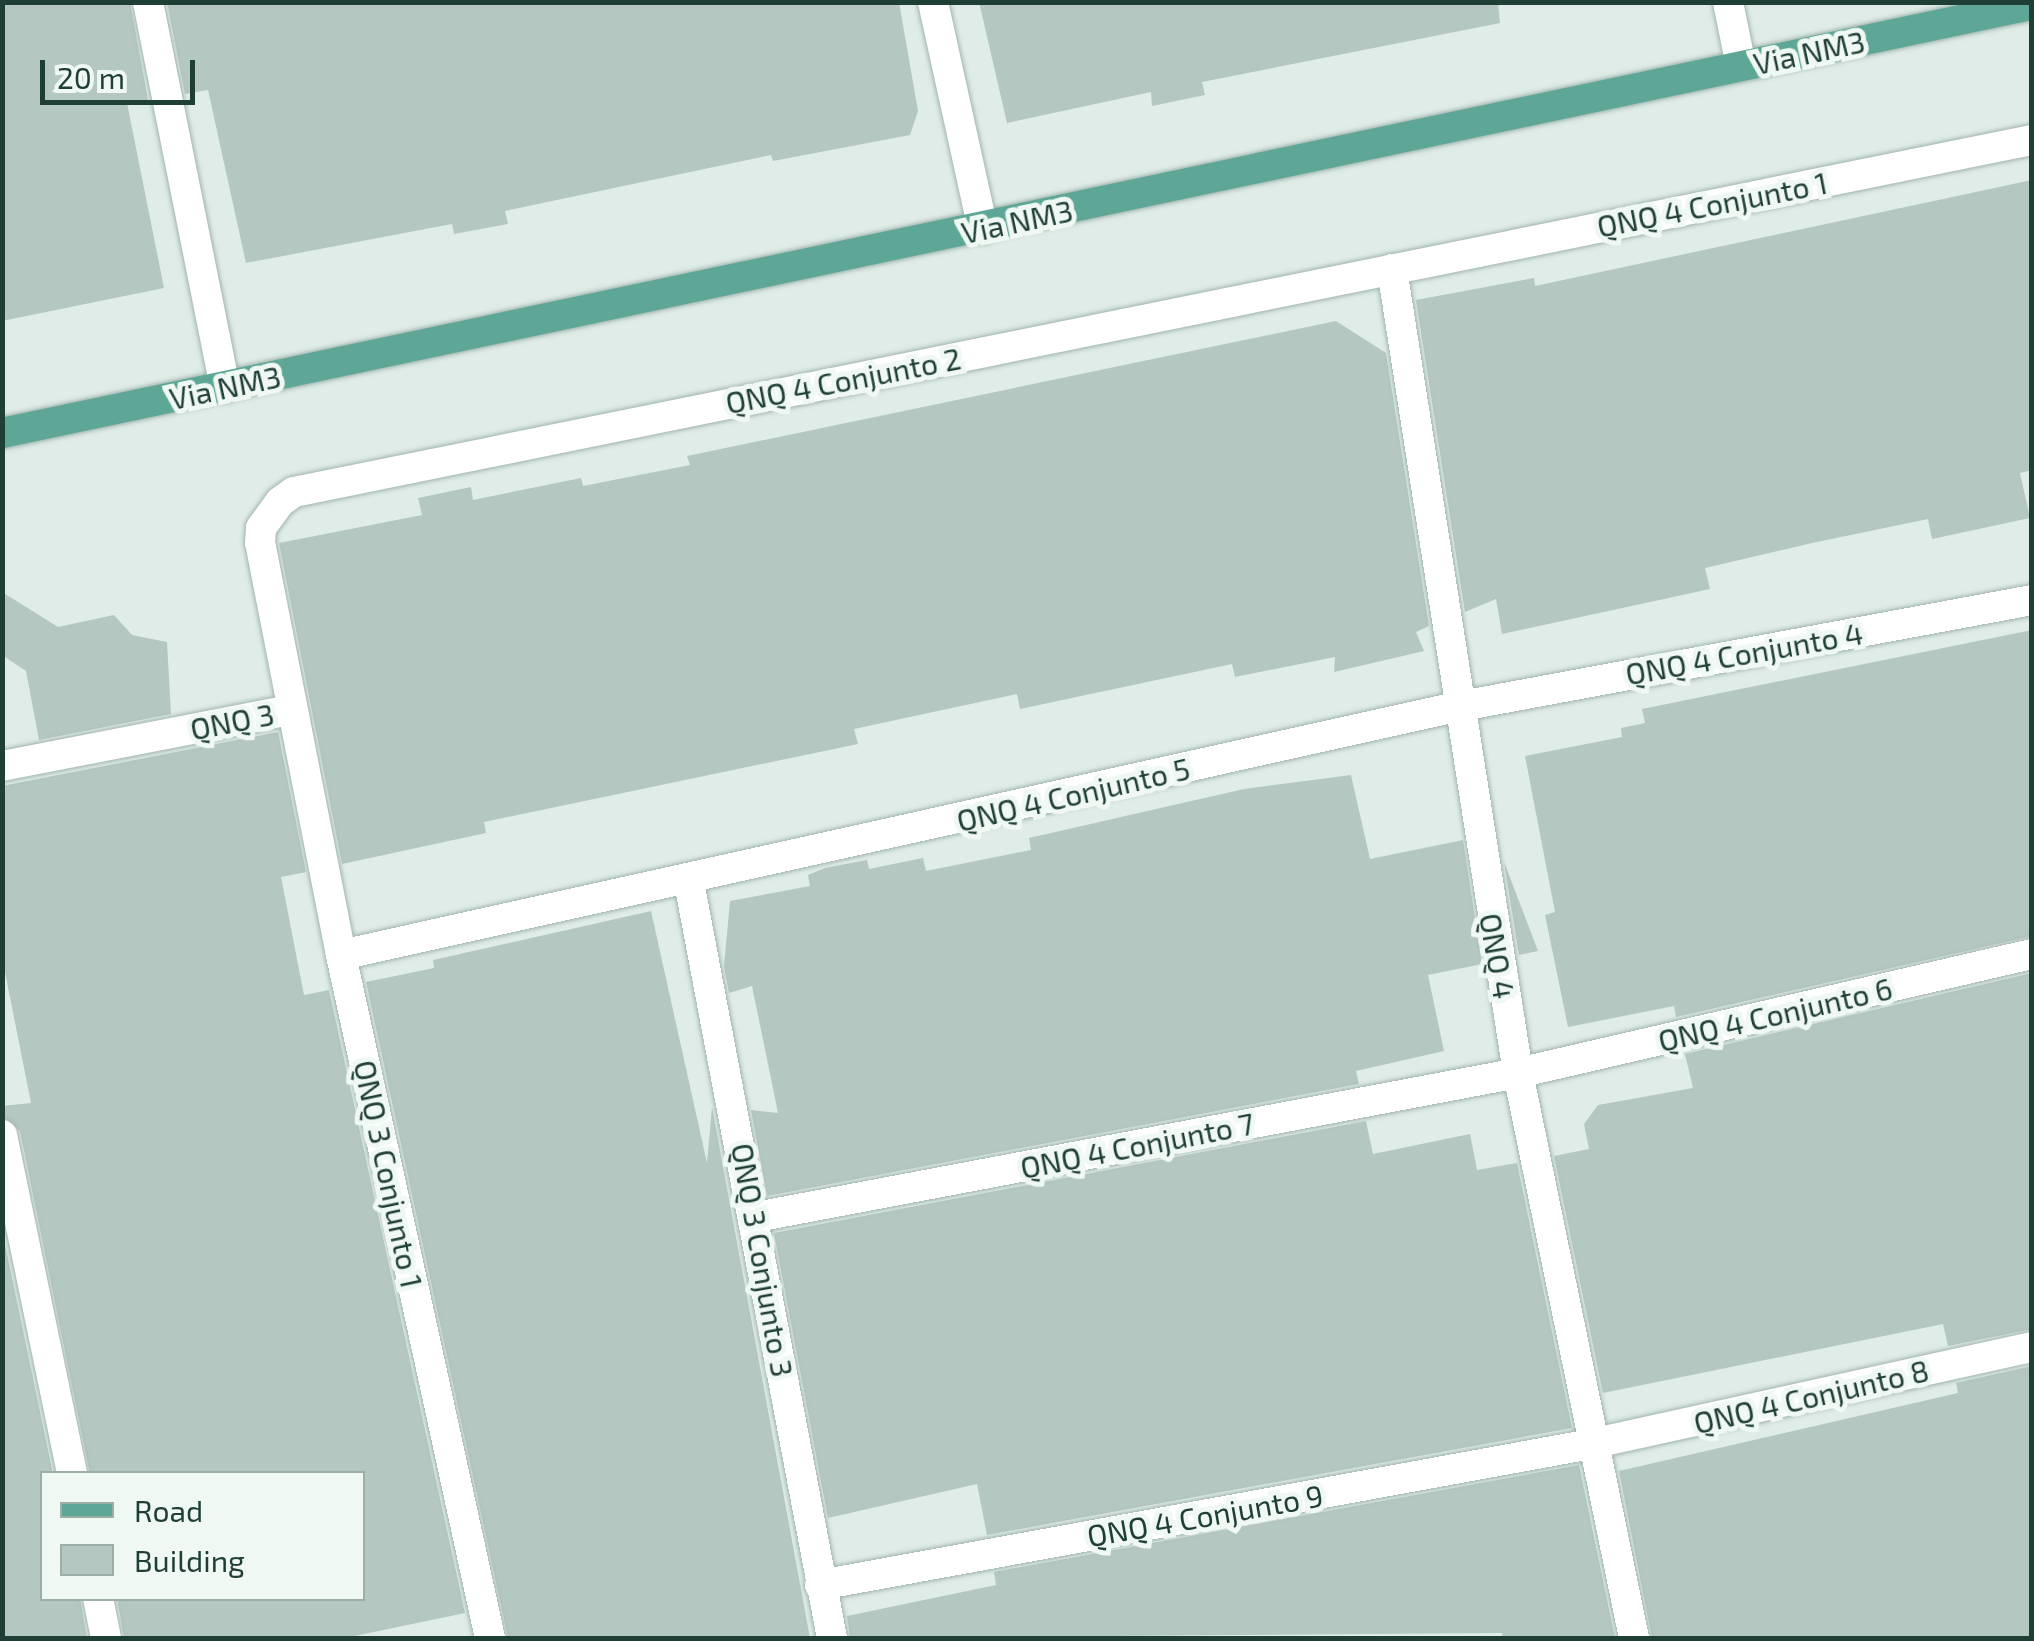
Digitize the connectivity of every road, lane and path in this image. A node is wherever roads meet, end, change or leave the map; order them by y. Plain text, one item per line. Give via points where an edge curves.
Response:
1 (148, 2) edge
2 (933, 2) edge
3 (1728, 2) edge
4 (2032, 5) edge
5 (1740, 66) junction
6 (2032, 140) edge
7 (983, 228) junction
8 (1392, 269) junction
9 (225, 387) junction
10 (2, 434) edge
11 (294, 492) joint
12 (2032, 600) edge
13 (1456, 707) junction
14 (291, 710) junction
15 (2, 766) edge
16 (689, 882) junction
17 (2032, 954) edge
18 (341, 955) junction
19 (1518, 1073) junction
20 (2, 1135) edge
21 (756, 1217) junction
22 (2032, 1347) edge
23 (1590, 1444) junction
24 (71, 1471) edge
25 (820, 1585) junction
26 (99, 1601) edge
27 (106, 1638) edge
28 (490, 1638) edge
29 (832, 1638) edge
30 (1634, 1638) edge

1 - 9 street
2 - 7 street
3 - 5 street
4 - 5 main road, Via NM3
5 - 7 main road, Via NM3
6 - 8 street, QNQ 4 Conjunto 1
7 - 9 main road, Via NM3
8 - 11 street, QNQ 4 Conjunto 2
8 - 13 street, QNQ 4
9 - 10 main road, Via NM3
11 - 14 street, QNQ 3 via 270,515 260,543
12 - 13 street, QNQ 4 Conjunto 4
13 - 16 street, QNQ 4 Conjunto 5
13 - 19 street, QNQ 4
14 - 15 street, QNQ 3
14 - 18 street, QNQ 3 Conjunto 1
16 - 18 street
16 - 21 street, QNQ 3 Conjunto 3
17 - 19 street, QNQ 4 Conjunto 6
18 - 28 street, QNQ 3 Conjunto 1
19 - 21 street, QNQ 4 Conjunto 7
19 - 23 street, QNQ 4
20 - 24 street
21 - 25 street, QNQ 3 Conjunto 3
22 - 23 street, QNQ 4 Conjunto 8
23 - 25 street, QNQ 4 Conjunto 9
23 - 30 street, QNQ 4
25 - 29 street, QNQ 3 Conjunto 3
26 - 27 street

